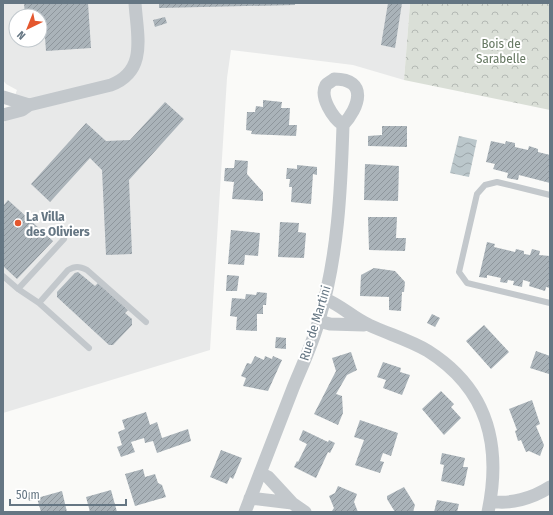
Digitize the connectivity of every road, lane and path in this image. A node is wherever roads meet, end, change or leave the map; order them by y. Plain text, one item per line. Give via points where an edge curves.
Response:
1 (135, 3) edge
2 (3, 97) edge
3 (29, 105) junction
4 (3, 114) edge
5 (342, 125) dead end
6 (550, 195) edge
7 (64, 239) dead end
8 (3, 276) edge
9 (18, 289) junction
10 (325, 299) junction
11 (39, 303) junction
12 (550, 303) edge
13 (319, 321) junction
14 (146, 322) dead end
15 (370, 326) junction
16 (89, 348) dead end
17 (260, 473) junction
18 (550, 487) edge
19 (250, 498) junction
20 (292, 503) junction
21 (489, 506) edge
22 (245, 512) edge
23 (305, 512) edge

1 - 3 street via 138,53 134,66 127,76 111,85
2 - 3 street
3 - 4 street via 22,110
5 - 10 street, Rue de Martini via 334,258
6 - 12 lane via 497,182 485,185 477,194 459,272 466,282
7 - 9 lane
8 - 9 lane
9 - 11 lane
10 - 13 street, Rue de Martini
10 - 15 street
11 - 14 lane via 68,270 80,267 87,270
11 - 16 lane
13 - 15 street
13 - 17 street, Rue de Martini
15 - 21 street via 427,350 455,371 472,391 484,415 492,444 494,470
17 - 19 street, Rue de Martini
17 - 20 street via 268,477
18 - 21 street via 521,499
19 - 20 street
19 - 22 street, Rue de Martini
20 - 23 street

